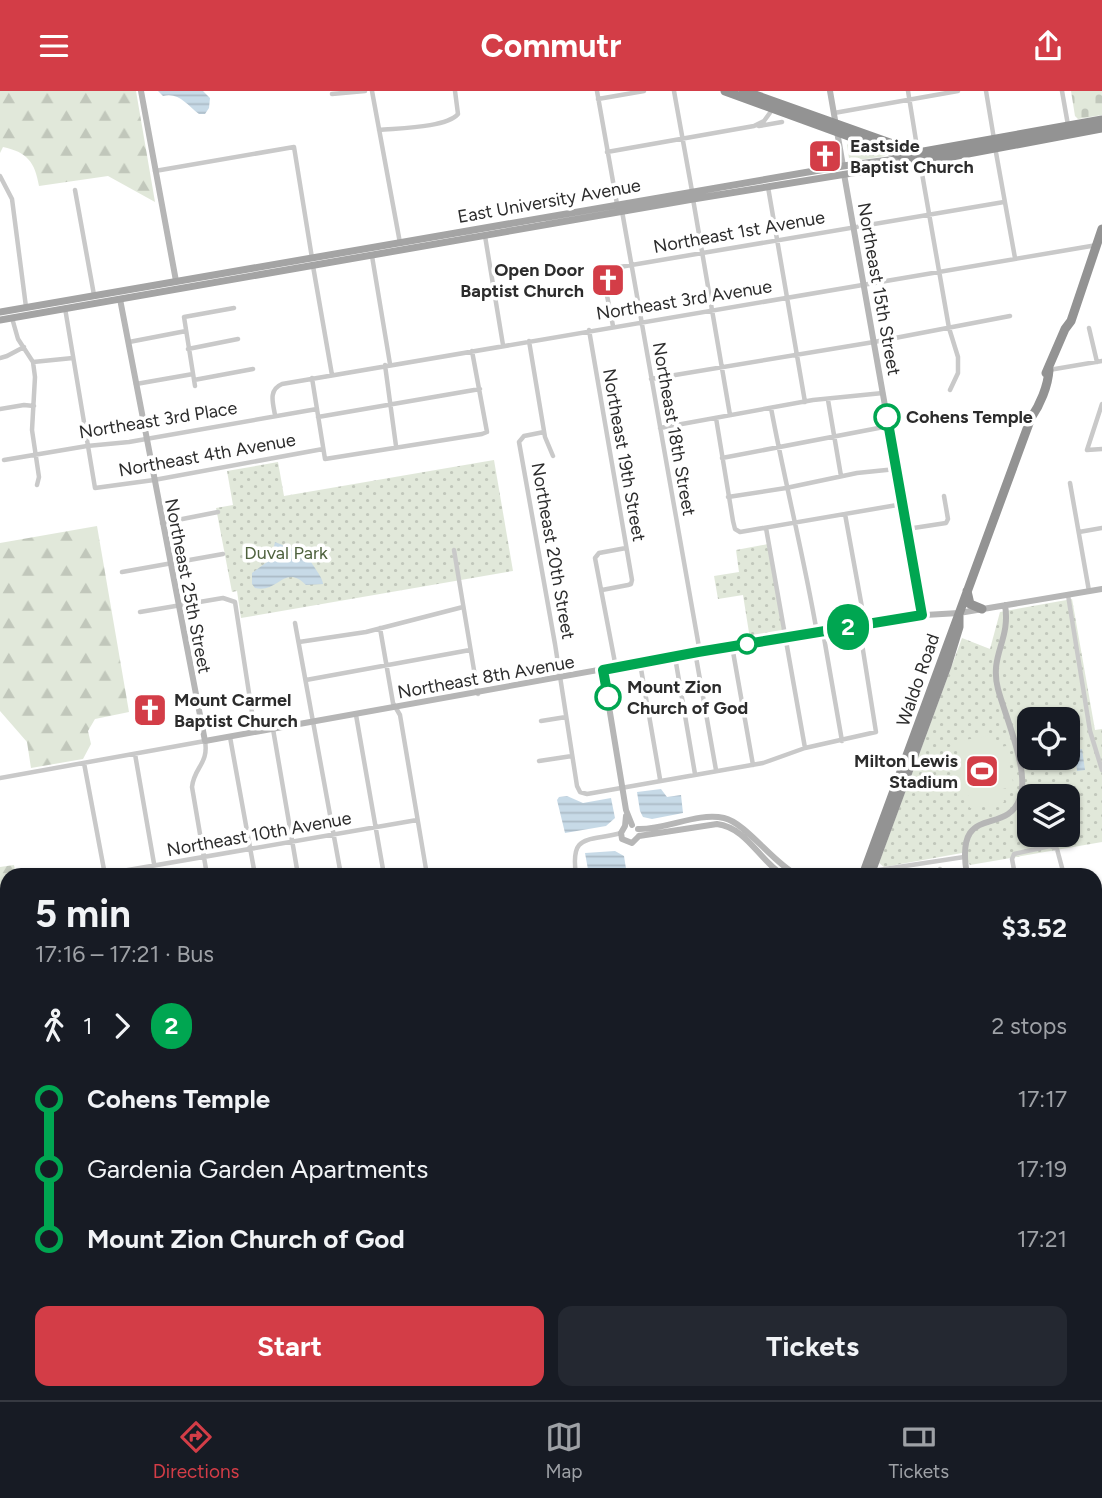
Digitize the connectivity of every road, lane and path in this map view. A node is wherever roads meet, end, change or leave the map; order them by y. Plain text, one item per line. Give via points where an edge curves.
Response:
1 (141, 91) edge
2 (365, 91) edge
3 (372, 91) edge
4 (455, 91) edge
5 (597, 91) edge
6 (644, 91) edge
7 (674, 91) edge
8 (725, 91) edge
9 (744, 91) edge
10 (830, 91) edge
11 (908, 91) edge
12 (958, 91) edge
13 (986, 91) edge
14 (1062, 91) edge
15 (332, 94) dead end
16 (598, 99) junction
17 (909, 100) junction
18 (774, 106) junction
19 (834, 113) junction
20 (782, 122) dead end
21 (754, 126) junction
22 (1102, 126) edge
23 (836, 128) junction
24 (379, 130) junction
25 (1069, 130) junction
26 (683, 139) junction
27 (995, 144) junction
28 (607, 152) junction
29 (906, 157) junction
30 (919, 158) junction
31 (844, 170) junction
32 (155, 171) junction
33 (0, 176) edge
34 (767, 183) junction
35 (75, 190) dead end
36 (693, 196) junction
37 (1004, 202) junction
38 (619, 208) junction
39 (929, 216) junction
40 (854, 228) junction
41 (1102, 229) edge
42 (484, 232) junction
43 (777, 240) junction
44 (400, 246) junction
45 (1100, 247) edge
46 (371, 251) junction
47 (702, 252) junction
48 (1015, 258) junction
49 (312, 261) junction
50 (631, 264) junction
51 (939, 271) junction
52 (864, 283) junction
53 (178, 285) junction
54 (119, 295) junction
55 (788, 297) junction
56 (94, 299) junction
57 (64, 305) junction
58 (234, 308) dead end
59 (712, 309) junction
60 (27, 311) junction
61 (0, 312) edge
62 (11, 314) junction
63 (1010, 316) dead end
64 (0, 320) edge
65 (640, 321) junction
66 (613, 326) junction
67 (949, 328) junction
68 (1089, 328) dead end
69 (589, 330) junction
70 (186, 331) junction
71 (238, 339) dead end
72 (528, 341) junction
73 (128, 342) junction
74 (874, 342) junction
75 (503, 345) junction
76 (24, 347) junction
77 (188, 349) junction
78 (472, 351) junction
79 (797, 355) junction
80 (0, 358) edge
81 (73, 358) junction
82 (33, 362) junction
83 (1099, 362) edge
84 (388, 365) junction
85 (722, 366) junction
86 (253, 369) dead end
87 (1049, 370) junction
88 (332, 375) junction
89 (312, 379) junction
90 (651, 379) junction
91 (194, 380) junction
92 (136, 384) junction
93 (480, 389) junction
94 (950, 390) dead end
95 (883, 393) junction
96 (828, 400) junction
97 (805, 402) junction
98 (390, 404) junction
99 (1102, 404) edge
100 (34, 406) junction
101 (771, 408) junction
102 (0, 409) edge
103 (317, 409) junction
104 (275, 415) junction
105 (730, 415) junction
106 (318, 417) junction
107 (716, 418) junction
108 (889, 426) junction
109 (660, 428) junction
110 (544, 432) junction
111 (834, 436) junction
112 (146, 439) junction
113 (87, 446) junction
114 (396, 446) junction
115 (778, 447) junction
116 (323, 449) junction
117 (1102, 449) edge
118 (36, 455) junction
119 (553, 456) dead end
120 (722, 458) junction
121 (4, 460) dead end
122 (896, 469) junction
123 (841, 476) junction
124 (154, 480) junction
125 (1070, 482) dead end
126 (37, 485) dead end
127 (786, 488) junction
128 (944, 496) dead end
129 (729, 497) junction
130 (903, 505) junction
131 (218, 512) dead end
132 (845, 514) junction
133 (162, 523) junction
134 (797, 523) junction
135 (766, 528) junction
136 (1102, 528) edge
137 (907, 529) junction
138 (1079, 532) junction
139 (626, 548) junction
140 (454, 549) dead end
141 (223, 554) dead end
142 (170, 565) junction
143 (122, 572) dead end
144 (966, 589) junction
145 (1102, 589) edge
146 (602, 590) junction
147 (1089, 591) junction
148 (1068, 594) junction
149 (1005, 605) junction
150 (178, 606) junction
151 (463, 607) junction
152 (982, 609) junction
153 (140, 612) dead end
154 (959, 613) junction
155 (922, 615) junction
156 (295, 624) dead end
157 (862, 625) junction
158 (380, 628) junction
159 (820, 632) junction
160 (786, 639) junction
161 (299, 642) junction
162 (732, 646) junction
163 (470, 650) junction
164 (698, 652) junction
165 (674, 656) junction
166 (640, 663) junction
167 (387, 666) junction
168 (616, 668) junction
169 (603, 670) junction
170 (560, 678) junction
171 (306, 680) junction
172 (478, 694) junction
173 (397, 708) junction
174 (356, 715) junction
175 (566, 717) junction
176 (541, 721) dead end
177 (314, 722) junction
178 (273, 729) junction
179 (256, 732) junction
180 (230, 737) junction
181 (205, 741) junction
182 (842, 741) junction
183 (805, 748) junction
184 (135, 754) junction
185 (572, 756) junction
186 (539, 761) dead end
187 (85, 763) junction
188 (753, 765) junction
189 (1102, 770) edge
190 (716, 771) junction
191 (695, 774) junction
192 (0, 778) edge
193 (660, 780) junction
194 (622, 787) junction
195 (417, 820) junction
196 (375, 828) junction
197 (634, 829) junction
198 (334, 835) junction
199 (621, 836) junction
200 (292, 842) junction
201 (251, 850) junction
202 (761, 850) junction
203 (964, 857) junction
204 (204, 858) junction
205 (154, 866) junction
206 (104, 868) edge
207 (143, 868) edge
208 (206, 868) edge
209 (254, 868) edge
210 (297, 868) edge
211 (340, 868) edge
212 (383, 868) edge
213 (426, 868) edge
214 (575, 868) edge
215 (777, 868) edge
216 (785, 868) edge
217 (870, 868) edge
218 (905, 868) edge
219 (966, 868) edge
220 (1015, 868) edge
221 (1062, 868) edge

1 - 32 street
2 - 15 street
3 - 24 street
4 - 24 street via 457,114 448,121
5 - 16 street, Northeast 18th Street
6 - 16 street
7 - 26 street
8 - 18 highway
9 - 18 highway
10 - 19 street, Northeast 15th Street
11 - 17 street
12 - 17 street
13 - 27 street
14 - 25 street
16 - 28 street, Northeast 18th Street
17 - 19 street
17 - 30 street
18 - 21 street via 764,121
18 - 23 highway
19 - 23 street, Northeast 15th Street
20 - 21 street
21 - 26 street
22 - 25 highway, East University Avenue
23 - 29 highway
23 - 30 highway
23 - 31 street, Northeast 15th Street
24 - 44 street
25 - 27 highway, East University Avenue
26 - 28 street
26 - 36 street
27 - 30 highway, East University Avenue
27 - 37 street
28 - 38 street, Northeast 18th Street
29 - 30 highway
29 - 31 main road, East University Avenue
30 - 31 main road, East University Avenue
30 - 39 street
31 - 34 main road, East University Avenue
31 - 40 street, Northeast 15th Street
32 - 49 street via 294,147
32 - 53 street
33 - 60 street via 12,198
34 - 36 main road, East University Avenue
34 - 43 street
35 - 56 street
36 - 38 main road, East University Avenue
36 - 47 street
37 - 39 street, Northeast 1st Avenue
37 - 48 street
38 - 42 main road, East University Avenue
38 - 50 street, Northeast 18th Street
39 - 40 street, Northeast 1st Avenue
39 - 51 street
40 - 43 street, Northeast 1st Avenue
40 - 52 street, Northeast 15th Street
41 - 45 highway, Waldo Road
42 - 44 main road, East University Avenue
42 - 75 street
43 - 47 street, Northeast 1st Avenue
43 - 55 street
44 - 46 main road, East University Avenue
45 - 48 street, Northeast 3rd Avenue
45 - 87 highway, Waldo Road via 1073,299
46 - 49 main road, East University Avenue
46 - 84 street
47 - 50 street, Northeast 1st Avenue
47 - 59 street
48 - 51 street, Northeast 3rd Avenue
49 - 53 main road, East University Avenue
49 - 88 street
50 - 65 street, Northeast 18th Street
50 - 66 street, Northeast 1st Avenue via 602,269
51 - 52 street, Northeast 3rd Avenue
51 - 67 street
52 - 55 street, Northeast 3rd Avenue
52 - 74 street, Northeast 15th Street
53 - 54 main road, East University Avenue
54 - 56 main road, East University Avenue
54 - 73 street, Northeast 25th Street
55 - 59 street, Northeast 3rd Avenue
55 - 79 street
56 - 57 main road, East University Avenue
57 - 60 main road, East University Avenue
57 - 81 street
58 - 70 street via 184,317
59 - 65 street, Northeast 3rd Avenue
59 - 85 street
60 - 62 main road, East University Avenue
61 - 62 main road, East University Avenue
62 - 64 main road, East University Avenue
62 - 76 street via 15,334
63 - 67 street
65 - 66 street, Northeast 3rd Avenue
65 - 90 street, Northeast 18th Street
66 - 69 street, Northeast 3rd Avenue
67 - 74 street
67 - 94 street via 958,357 958,373
68 - 83 street
69 - 72 street, Northeast 3rd Avenue
69 - 139 street, Northeast 19th Street
70 - 73 street
70 - 77 street
71 - 77 street
72 - 75 street, Northeast 3rd Avenue
72 - 110 street
73 - 92 street, Northeast 25th Street
74 - 79 street
74 - 95 street, Northeast 15th Street
75 - 78 street, Northeast 3rd Avenue
76 - 80 street
76 - 82 street
77 - 91 street
78 - 84 street, Northeast 3rd Avenue
78 - 93 street
79 - 85 street
79 - 97 street
81 - 82 street
81 - 113 street
82 - 100 street
83 - 87 street
84 - 88 street, Northeast 3rd Avenue
84 - 98 street
85 - 90 street
85 - 105 street
86 - 91 street
87 - 144 highway, Waldo Road
88 - 89 street, Northeast 3rd Avenue
89 - 103 street
89 - 104 street, Northeast 3rd Avenue via 277,386 272,395
90 - 109 street, Northeast 18th Street
91 - 92 street
92 - 112 street, Northeast 25th Street
93 - 98 street
93 - 114 street via 487,432
95 - 96 street
95 - 108 street, Northeast 15th Street
96 - 97 street
96 - 111 street
97 - 101 street
98 - 106 street
98 - 114 street
99 - 117 street via 1087,450
100 - 102 street
100 - 118 street
101 - 105 street
101 - 115 street
103 - 104 street, Northeast 3rd Place
103 - 106 street
104 - 112 street, Northeast 3rd Place
105 - 107 street
106 - 116 street
107 - 109 street
107 - 120 street
108 - 111 street
108 - 122 street, Northeast 15th Street
109 - 164 street, Northeast 18th Street
110 - 119 street
110 - 170 street, Northeast 20th Street via 520,439
111 - 115 street
111 - 123 street
112 - 113 street, Northeast 3rd Place
112 - 124 street, Northeast 25th Street
113 - 118 street, Northeast 3rd Place
113 - 124 street, Northeast 4th Avenue via 95,488
114 - 116 street via 325,459
115 - 120 street
115 - 127 street
116 - 124 street, Northeast 4th Avenue
118 - 121 street, Northeast 3rd Place
118 - 126 street
120 - 129 street
122 - 123 street
122 - 130 street, Northeast 15th Street
123 - 127 street
124 - 133 street, Northeast 25th Street
125 - 138 street
127 - 129 street
127 - 134 street
128 - 137 street via 948,519
129 - 135 street via 738,531
130 - 132 street
130 - 137 street, Northeast 15th Street
131 - 133 street
132 - 134 street
132 - 157 street
133 - 142 street, Northeast 25th Street
134 - 135 street
134 - 159 street
135 - 160 street
136 - 138 street
137 - 155 street, Northeast 15th Street
138 - 147 street
139 - 146 street, Northeast 19th Street via 631,584
139 - 146 street via 599,553 595,558
140 - 151 street
141 - 142 street
142 - 143 street
142 - 150 street, Northeast 25th Street
144 - 152 highway via 970,604
144 - 154 highway, Waldo Road
145 - 147 street, Northeast 8th Avenue
146 - 168 street
147 - 148 street, Northeast 8th Avenue
148 - 149 street, Northeast 8th Avenue
148 - 189 street via 1090,731
149 - 152 street, Northeast 8th Avenue
149 - 203 street via 1007,630 996,657 995,676 1012,729 1023,790 1010,813 971,831
150 - 153 street
150 - 179 street via 223,598 235,602
150 - 181 street, Northeast 25th Street
151 - 158 street
151 - 163 street
152 - 154 street, Northeast 8th Avenue
154 - 155 street, Northeast 8th Avenue
154 - 217 highway, Waldo Road via 947,666
155 - 157 street, Northeast 8th Avenue
156 - 161 street
157 - 159 street, Northeast 8th Avenue
157 - 182 street via 876,732
158 - 161 street
158 - 167 street
159 - 160 street, Northeast 8th Avenue
159 - 182 street
160 - 162 street, Northeast 8th Avenue
160 - 183 street
161 - 171 street
162 - 164 street, Northeast 8th Avenue
162 - 188 street
163 - 167 street
163 - 172 street
164 - 165 street, Northeast 8th Avenue
164 - 190 street, Northeast 18th Street
165 - 166 street, Northeast 8th Avenue
165 - 191 street
166 - 168 street, Northeast 8th Avenue
166 - 193 street
167 - 171 street
167 - 173 street
168 - 169 street, Northeast 8th Avenue
169 - 170 street, Northeast 8th Avenue
169 - 194 street
170 - 172 street, Northeast 8th Avenue
170 - 175 street, Northeast 20th Street
171 - 177 street
172 - 173 street, Northeast 8th Avenue
173 - 174 street, Northeast 8th Avenue
173 - 195 street
174 - 177 street, Northeast 8th Avenue
174 - 196 street
175 - 176 street
175 - 185 street, Northeast 20th Street
177 - 178 street, Northeast 8th Avenue
177 - 198 street
178 - 179 street, Northeast 8th Avenue
178 - 200 street
179 - 180 street, Northeast 8th Avenue
180 - 181 street, Northeast 8th Avenue
180 - 201 street
181 - 184 street, Northeast 8th Avenue
181 - 204 street, Northeast 25th Street via 206,758 192,787
182 - 183 street
183 - 188 street
184 - 187 street, Northeast 8th Avenue
184 - 205 street
185 - 186 street
185 - 194 street, Northeast 20th Street via 580,792
187 - 192 street, Northeast 8th Avenue
187 - 206 street
188 - 190 street
190 - 191 street
191 - 193 street
193 - 194 street
194 - 197 street
195 - 196 street, Northeast 10th Avenue
195 - 213 street
196 - 198 street, Northeast 10th Avenue
196 - 212 street
197 - 199 street
197 - 199 street via 632,843
197 - 202 street via 727,825
198 - 200 street, Northeast 10th Avenue
198 - 211 street
199 - 214 street via 578,845
200 - 201 street, Northeast 10th Avenue
200 - 210 street
201 - 204 street, Northeast 10th Avenue
201 - 209 street
202 - 215 street
202 - 216 street
203 - 218 street
203 - 219 street
204 - 205 street, Northeast 10th Avenue
204 - 208 street, Northeast 25th Street
205 - 207 street, Northeast 10th Avenue
220 - 221 street via 1014,856 1050,846 1057,849

